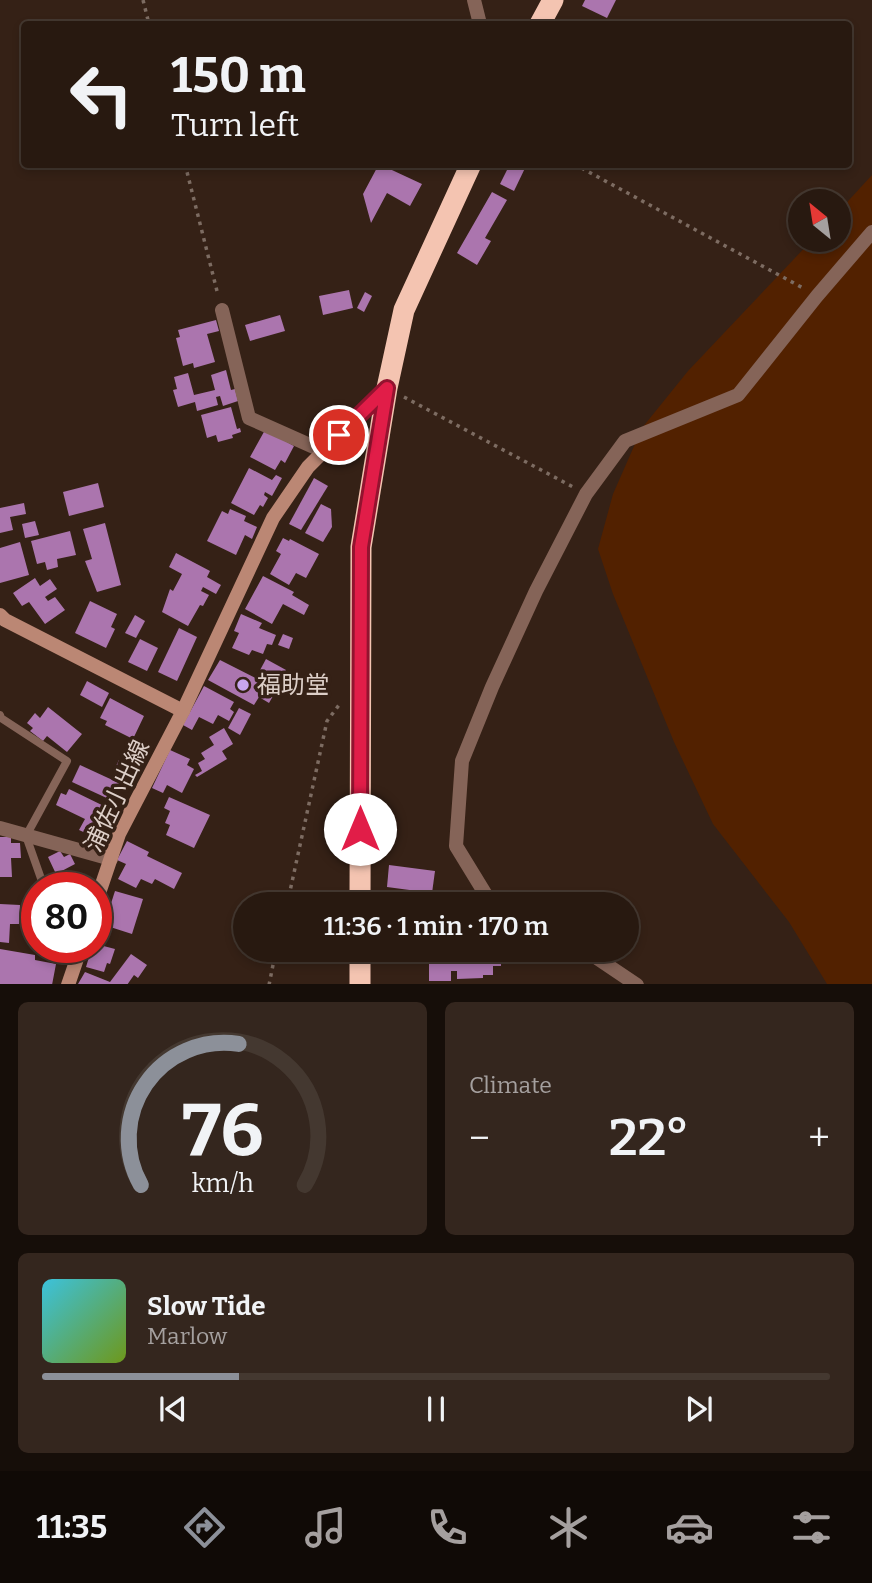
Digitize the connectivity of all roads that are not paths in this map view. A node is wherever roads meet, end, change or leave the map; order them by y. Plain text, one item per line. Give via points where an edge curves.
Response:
1 (474, 0) edge
2 (553, 0) edge
3 (479, 21) edge
4 (542, 21) edge
5 (469, 168) edge
6 (872, 232) edge
7 (222, 310) road end
8 (387, 388) junction
9 (323, 451) junction
10 (0, 615) edge
11 (183, 711) junction
12 (0, 717) edge
13 (0, 828) edge
14 (26, 836) junction
15 (111, 859) junction
16 (39, 872) edge
17 (106, 872) edge
18 (360, 892) edge
19 (484, 892) edge
20 (360, 962) edge
21 (602, 962) edge
22 (72, 963) edge
23 (76, 963) edge
24 (74, 968) junction
25 (68, 984) edge
26 (360, 984) edge
27 (635, 984) edge

1 - 3 street
2 - 4 highway
5 - 8 highway via 404,310
6 - 19 street via 738,395 625,441 586,494 536,591 462,761 456,846
7 - 9 street via 249,418
8 - 9 main road, 浦佐小出線
8 - 18 highway via 361,547
9 - 11 main road, 浦佐小出線 via 273,518
10 - 11 main road
11 - 15 main road, 浦佐小出線 via 119,834
12 - 14 lane via 67,761
13 - 14 street
14 - 15 street
14 - 16 lane
15 - 17 main road, 浦佐小出線
20 - 26 highway
21 - 27 street
22 - 24 lane
23 - 24 main road
24 - 25 main road

